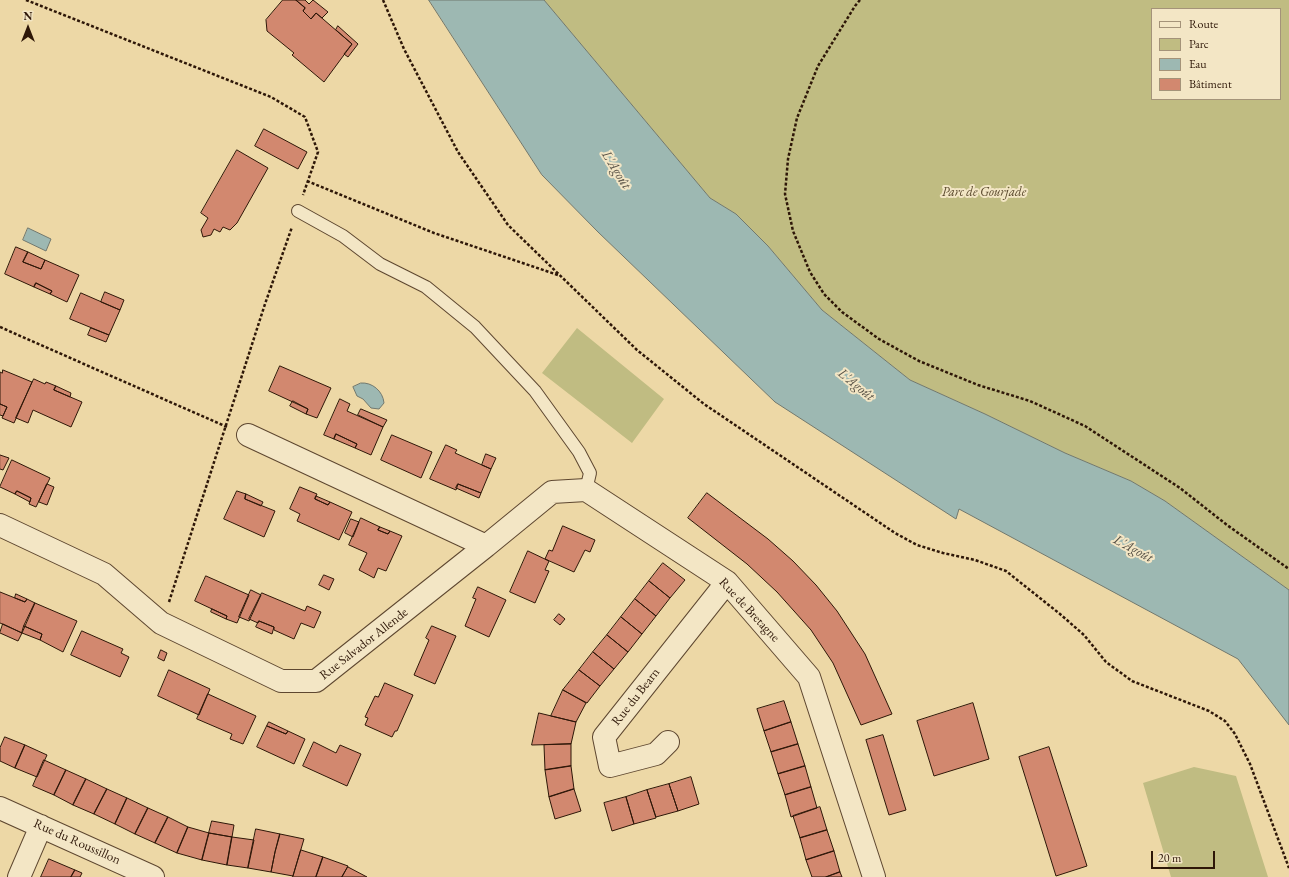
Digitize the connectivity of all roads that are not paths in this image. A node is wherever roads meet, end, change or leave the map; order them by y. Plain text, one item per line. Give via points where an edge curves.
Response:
1 (298, 211) dead end
2 (248, 435) dead end
3 (586, 490) junction
4 (0, 525) edge
5 (486, 546) junction
6 (727, 582) junction
7 (668, 742) dead end
8 (0, 808) edge
9 (41, 826) junction
10 (19, 877) edge
11 (153, 877) edge
12 (874, 877) edge

1 - 3 lane via 343,236 380,264 426,287 475,327 535,390 579,452 590,473
2 - 5 street
3 - 5 street via 552,492
3 - 6 street, Rue de Bretagne
4 - 5 street, Rue Salvador Allende via 104,574 161,623 281,681 316,682
6 - 7 street, Rue du Bearn via 604,737 610,766 656,754
6 - 12 street, Rue de Bretagne via 809,676
8 - 9 street, Rue du Roussillon
9 - 10 street
9 - 11 street, Rue du Roussillon

